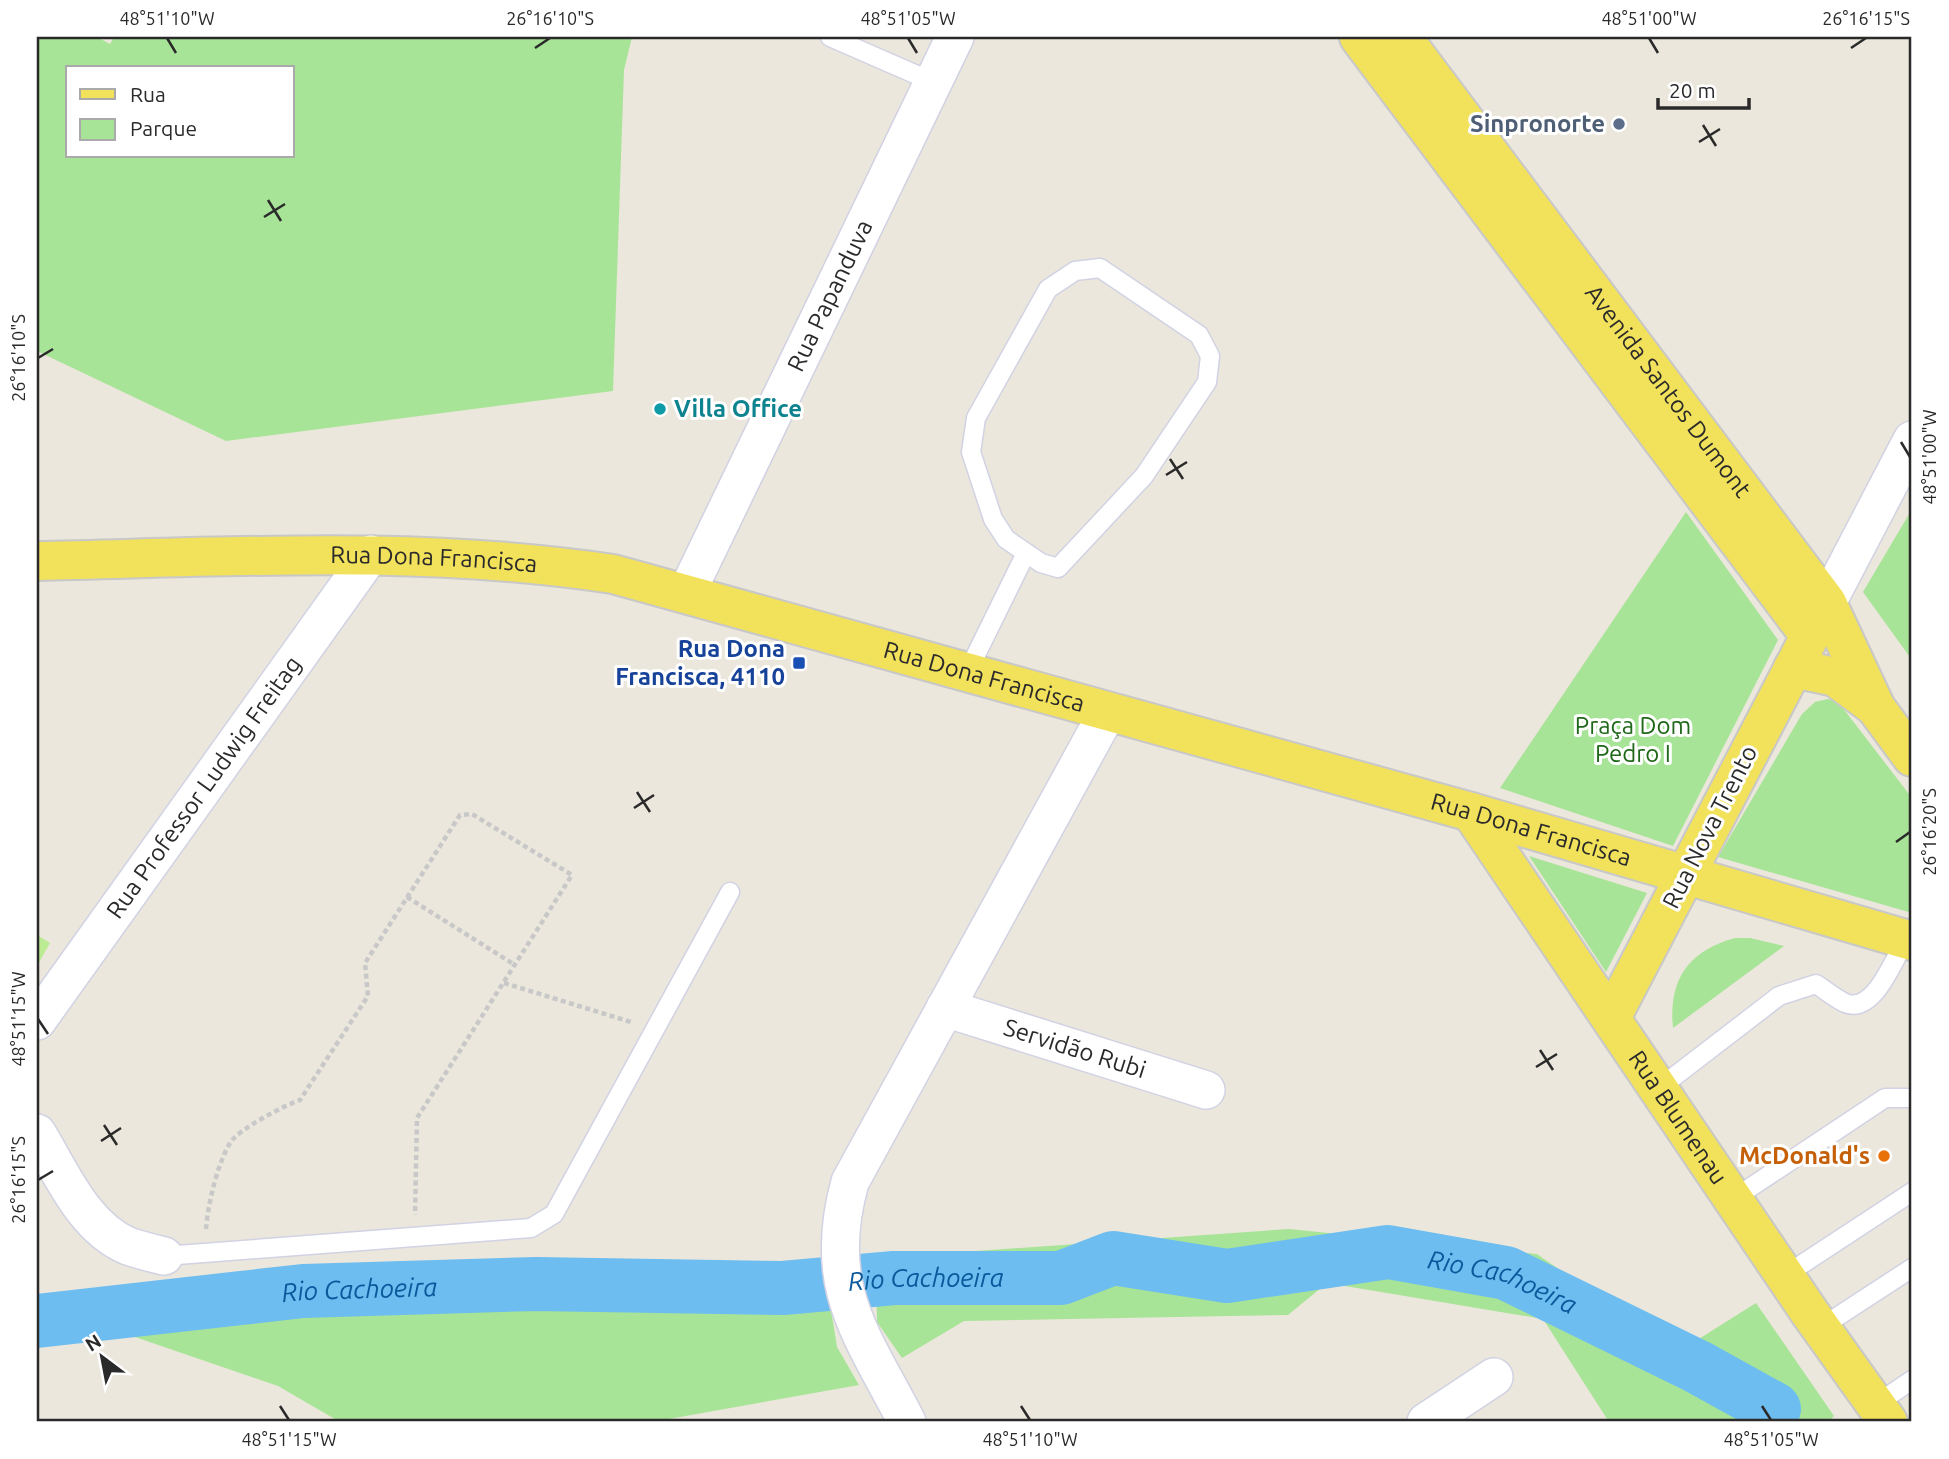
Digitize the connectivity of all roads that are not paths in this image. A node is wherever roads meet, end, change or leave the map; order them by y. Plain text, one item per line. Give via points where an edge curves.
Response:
1 (830, 37) edge
2 (955, 37) edge
3 (1359, 37) edge
4 (1402, 37) edge
5 (933, 82) junction
6 (1912, 440) edge
7 (1026, 553) junction
8 (371, 554) junction
9 (37, 561) edge
10 (687, 592) junction
11 (1810, 636) junction
12 (967, 673) junction
13 (1876, 708) junction
14 (1107, 713) junction
15 (1912, 757) edge
16 (1471, 812) junction
17 (1685, 875) junction
18 (730, 892) dead end
19 (1909, 940) edge
20 (946, 1008) junction
21 (1611, 1018) junction
22 (37, 1021) edge
23 (1658, 1089) junction
24 (1206, 1090) dead end
25 (1912, 1098) edge
26 (37, 1133) edge
27 (1912, 1192) edge
28 (1733, 1199) junction
29 (164, 1256) joint
30 (1912, 1268) edge
31 (1784, 1276) junction
32 (1821, 1328) junction
33 (1494, 1377) dead end
34 (1912, 1380) edge
35 (1882, 1413) edge
36 (907, 1422) edge
37 (1426, 1422) edge

1 - 5 lane
2 - 5 street, Rua Papanduva
3 - 11 main road, Avenida Santos Dumont
4 - 11 main road, Avenida Santos Dumont
5 - 10 street, Rua Papanduva
6 - 11 street, Rua Nova Trento
7 - 7 lane via 1058,568 1144,477 1207,382 1210,356 1199,335 1100,268 1075,271 1048,289 976,418 971,452 993,519 1006,538
7 - 12 lane
8 - 9 main road, Rua Dona Francisca
8 - 10 main road, Rua Dona Francisca via 563,566
8 - 22 street, Rua Professor Ludwig Freitag
10 - 12 main road, Rua Dona Francisca
11 - 13 main road, Avenida Santos Dumont
11 - 13 main road via 1835,677
11 - 17 main road, Rua Nova Trento
12 - 14 main road, Rua Dona Francisca
13 - 15 main road, Avenida Santos Dumont
14 - 16 main road, Rua Dona Francisca
14 - 20 street
16 - 17 main road, Rua Dona Francisca
16 - 21 main road, Rua Blumenau
17 - 19 main road, Rua Dona Francisca
17 - 21 main road, Rua Nova Trento
18 - 29 lane via 554,1213 531,1228
19 - 23 lane via 1874,996 1860,1004 1847,1004 1816,984 1779,996
20 - 24 street, Servidão Rubi
20 - 36 street via 850,1182 839,1237 842,1283
21 - 23 main road, Rua Blumenau
23 - 28 main road, Rua Blumenau
25 - 28 lane via 1885,1098
26 - 29 street via 88,1215 106,1233
27 - 31 lane
28 - 31 main road, Rua Blumenau
30 - 32 lane
31 - 32 main road, Rua Blumenau
32 - 35 main road, Rua Blumenau
33 - 37 street
34 - 35 lane

